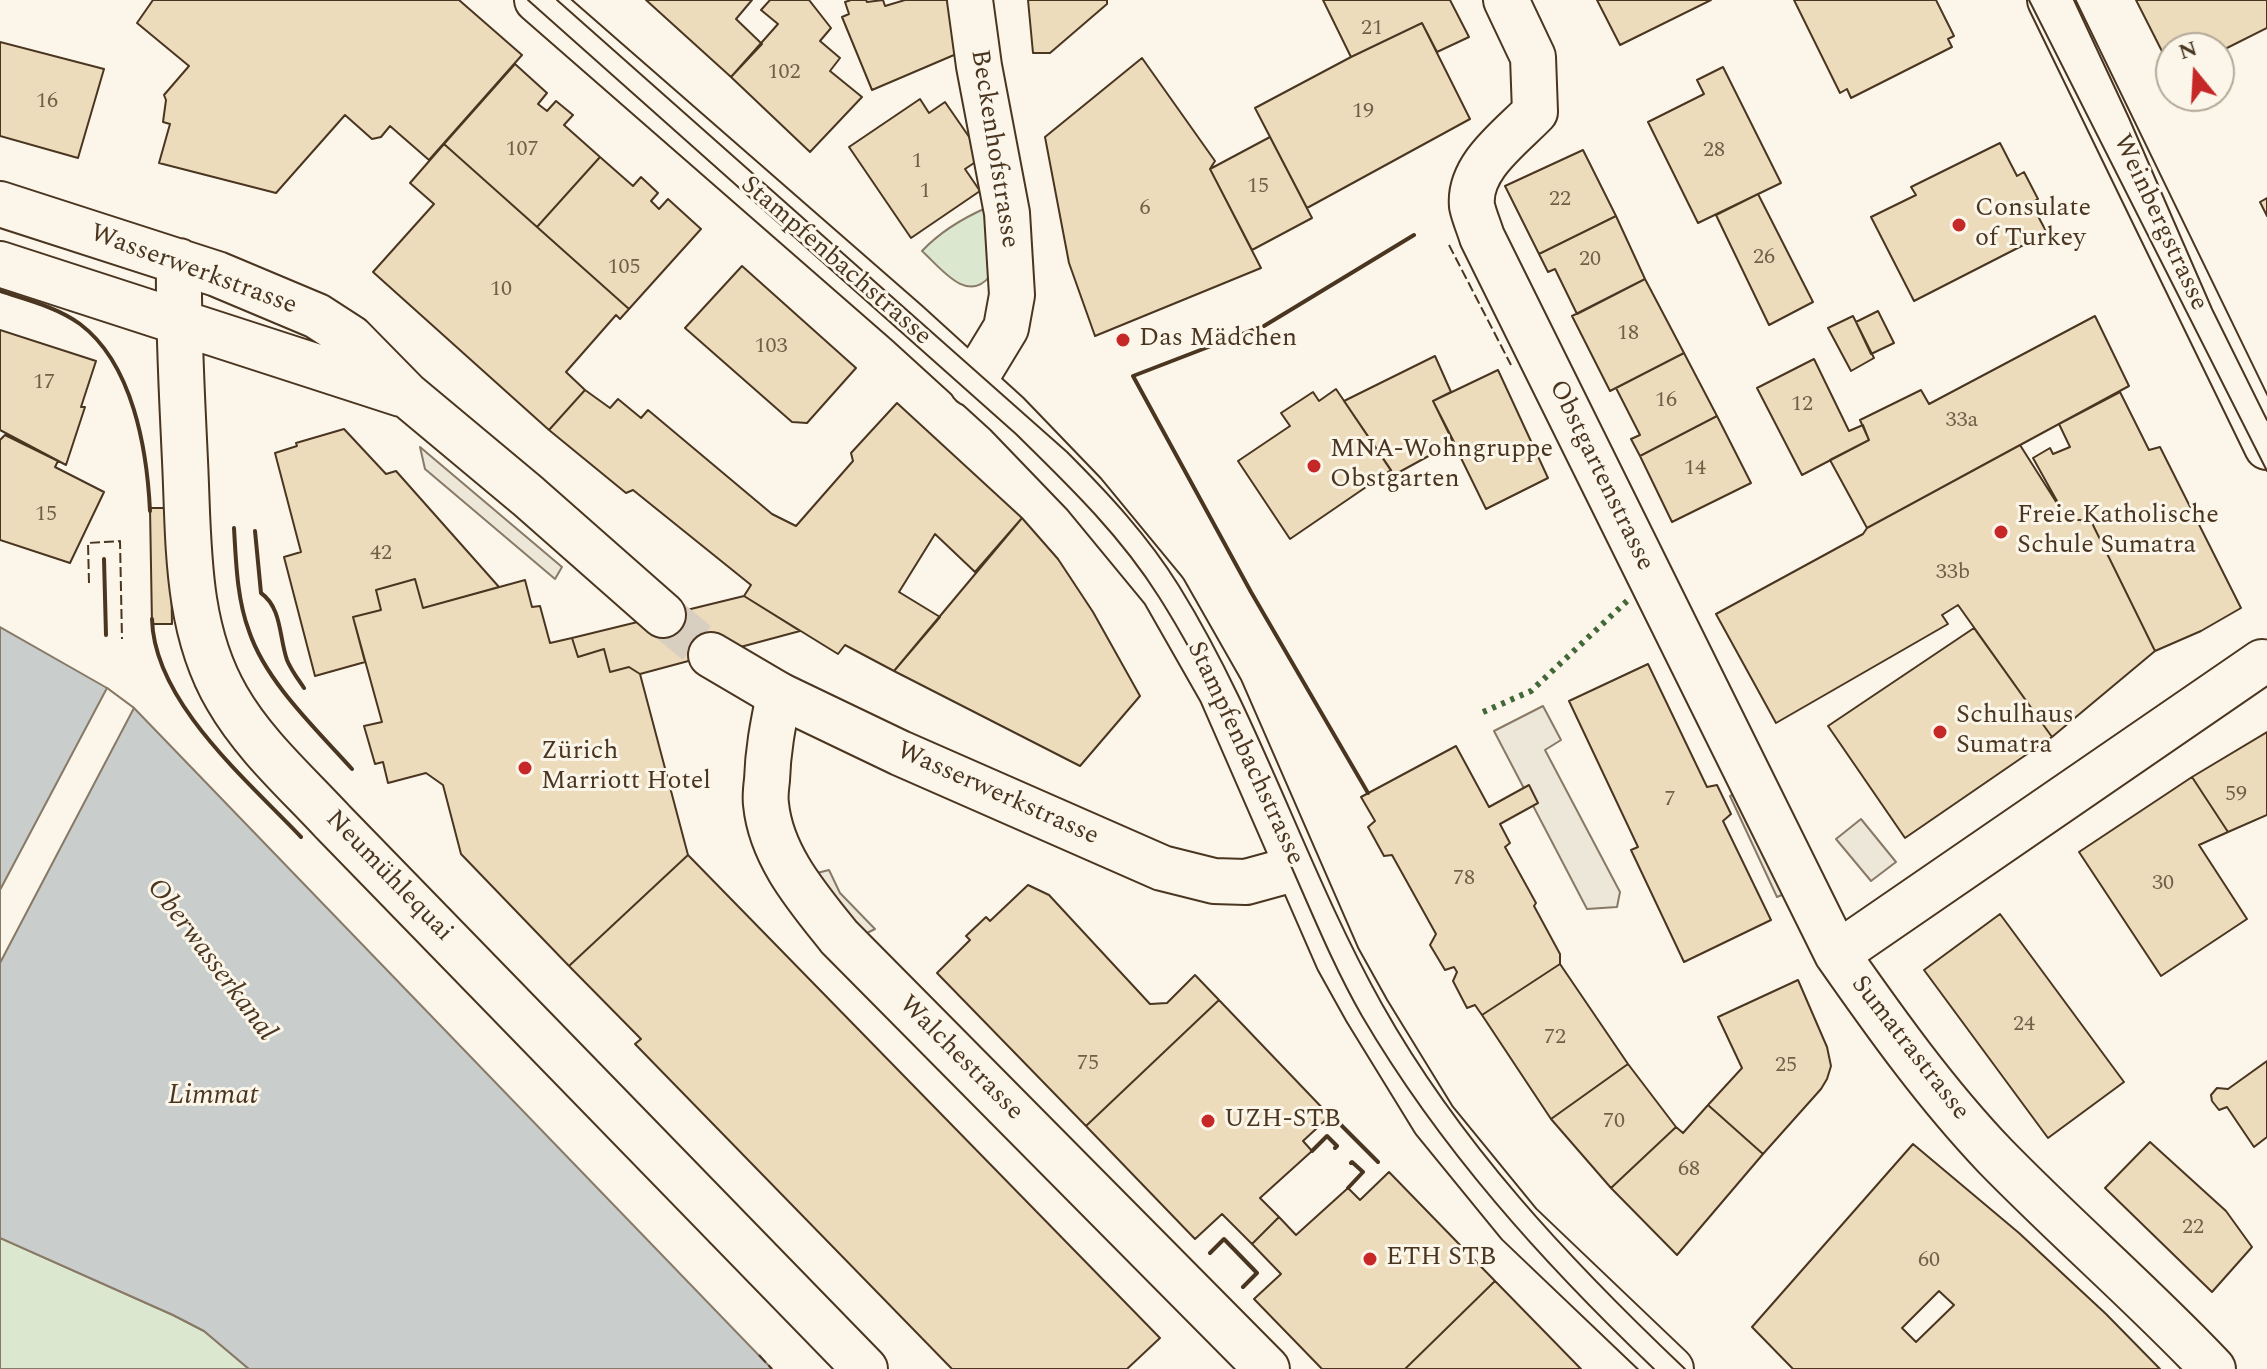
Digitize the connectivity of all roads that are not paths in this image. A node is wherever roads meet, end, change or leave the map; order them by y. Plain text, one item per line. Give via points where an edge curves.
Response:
1 (537, 0) edge
2 (970, 0) edge
3 (1506, 0) edge
4 (2050, 0) edge
5 (0, 204) edge
6 (179, 261) junction
7 (0, 264) edge
8 (178, 323) junction
9 (972, 384) junction
10 (407, 395) junction
11 (2267, 447) edge
12 (663, 615) tunnel mouth
13 (711, 655) tunnel mouth
14 (2262, 662) dead end
15 (779, 695) junction
16 (1297, 868) junction
17 (1837, 954) junction
18 (865, 1369) edge
19 (1267, 1369) edge
20 (1671, 1369) edge
21 (2213, 1369) edge

1 - 9 street, Stampfenbachstrasse
2 - 9 street, Beckenhofstrasse via 1007,213 1012,295 1006,328
3 - 17 street, Obstgartenstrasse via 1533,57 1535,112 1485,164 1474,184 1472,206 1482,237
4 - 11 street, Weinbergstrasse
5 - 6 street, Wasserwerkstrasse
6 - 8 street, Neumühlequai
6 - 10 street, Wasserwerkstrasse via 317,316 351,338
7 - 8 street, Wasserwerkstrasse
8 - 10 street, Wasserwerkstrasse
8 - 18 street, Neumühlequai via 195,616 226,697 253,736 333,822
9 - 16 street, Stampfenbachstrasse via 1084,494 1164,591 1221,691
10 - 12 street, Wasserwerkstrasse
13 - 15 street, Wasserwerkstrasse
14 - 17 street, Sumatrastrasse
15 - 16 street, Wasserwerkstrasse via 1162,868 1214,881 1246,882
15 - 19 street, Walchestrasse via 765,804 775,842 791,873 839,937
16 - 20 street, Stampfenbachstrasse via 1338,959 1434,1120 1519,1224
17 - 21 street, Sumatrastrasse via 1891,1032 1977,1136

